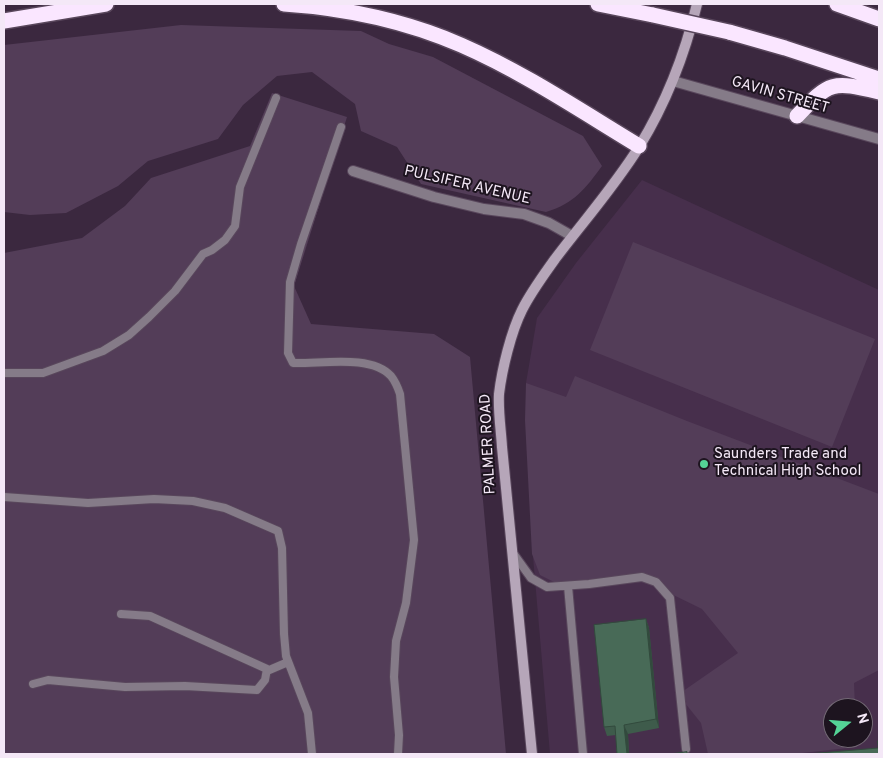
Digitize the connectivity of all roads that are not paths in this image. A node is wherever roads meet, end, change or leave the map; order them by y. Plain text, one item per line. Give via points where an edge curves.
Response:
1 (106, 4) edge
2 (284, 4) edge
3 (598, 4) edge
4 (697, 4) edge
5 (838, 4) edge
6 (879, 19) edge
7 (4, 21) edge
8 (879, 79) edge
9 (673, 81) junction
10 (879, 92) edge
11 (276, 98) dead end
12 (797, 116) junction
13 (341, 127) dead end
14 (879, 139) edge
15 (639, 146) junction
16 (353, 171) dead end
17 (572, 236) junction
18 (4, 373) edge
19 (4, 496) edge
20 (512, 552) junction
21 (568, 586) junction
22 (121, 614) dead end
23 (288, 662) junction
24 (267, 671) junction
25 (32, 684) dead end
26 (686, 749) dead end
27 (312, 754) edge
28 (398, 754) edge
29 (532, 754) edge
30 (583, 754) edge

1 - 7 highway
2 - 15 highway via 362,14 413,27 459,44 511,70
3 - 8 highway, bridge via 729,32
4 - 9 street, PALMER ROAD
5 - 6 highway
9 - 12 street, GAVIN STREET
9 - 15 street, PALMER ROAD
10 - 12 highway via 846,85 831,87 817,95
11 - 18 lane via 240,188 235,226 225,240 203,254 150,318 103,351 42,373
12 - 14 street, GAVIN STREET
13 - 28 lane via 290,282 288,353 293,363 358,362 376,366 391,376 400,394 414,540 406,603 396,641 394,677
15 - 17 street, PALMER ROAD
16 - 17 street, PULSIFER AVENUE via 434,197 484,209 524,214
17 - 20 street, PALMER ROAD via 522,311 503,370 499,396
19 - 23 lane via 88,503 154,499 193,501 225,508 278,531 282,548 284,634
20 - 21 lane via 531,578 547,587
20 - 29 street, PALMER ROAD
21 - 26 lane via 642,577 656,582 670,598
21 - 30 lane
22 - 24 lane via 150,616 246,658 267,668
23 - 24 lane
23 - 27 lane via 308,713
24 - 25 lane via 266,680 257,690 125,687 48,680

